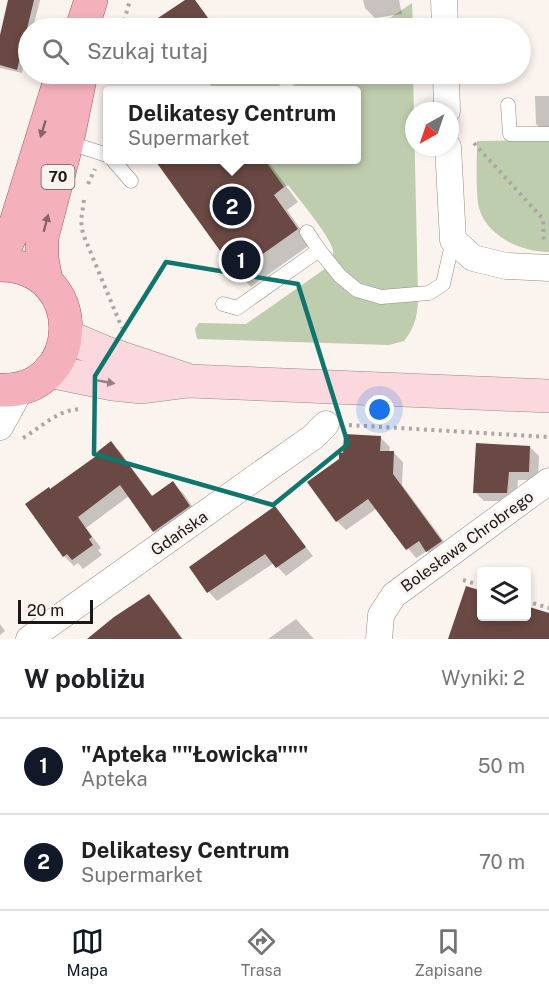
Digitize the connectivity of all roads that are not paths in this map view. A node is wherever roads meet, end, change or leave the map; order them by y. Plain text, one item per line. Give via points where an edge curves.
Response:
1 (444, 0) edge
2 (445, 18) edge
3 (59, 84) edge
4 (79, 84) edge
5 (446, 84) edge
6 (447, 102) edge
7 (508, 105) dead end
8 (549, 134) edge
9 (67, 142) junction
10 (460, 143) edge
11 (103, 154) edge
12 (117, 164) edge
13 (131, 181) dead end
14 (307, 232) dead end
15 (453, 240) junction
16 (319, 250) junction
17 (0, 258) edge
18 (0, 265) edge
19 (547, 268) edge
20 (46, 280) junction
21 (222, 304) dead end
22 (66, 336) junction
23 (189, 381) junction
24 (24, 383) edge
25 (549, 396) edge
26 (326, 424) road end
27 (7, 435) edge
28 (549, 481) edge
29 (29, 639) edge
30 (379, 639) edge

1 - 2 street
3 -> 17 main road, 70 via 16,223
4 - 9 main road, 70
5 - 6 street
7 - 8 lane via 510,134
9 - 11 lane
20 -> 9 main road, 70 via 42,237
10 - 15 street
12 - 13 lane
14 - 16 lane
15 - 16 lane via 443,284 429,293 381,297 357,290
15 - 19 street via 473,258 506,266
16 - 21 lane via 237,308
18 - 20 main road via 31,270
20 - 22 main road, 70 via 63,306
22 - 23 street
22 - 24 main road, 70 via 60,355
24 -> 23 street via 142,387
23 - 25 street
24 - 27 street
26 - 29 street, Gdańska
28 - 30 street, Bolesława Chrobrego via 394,595 381,615

